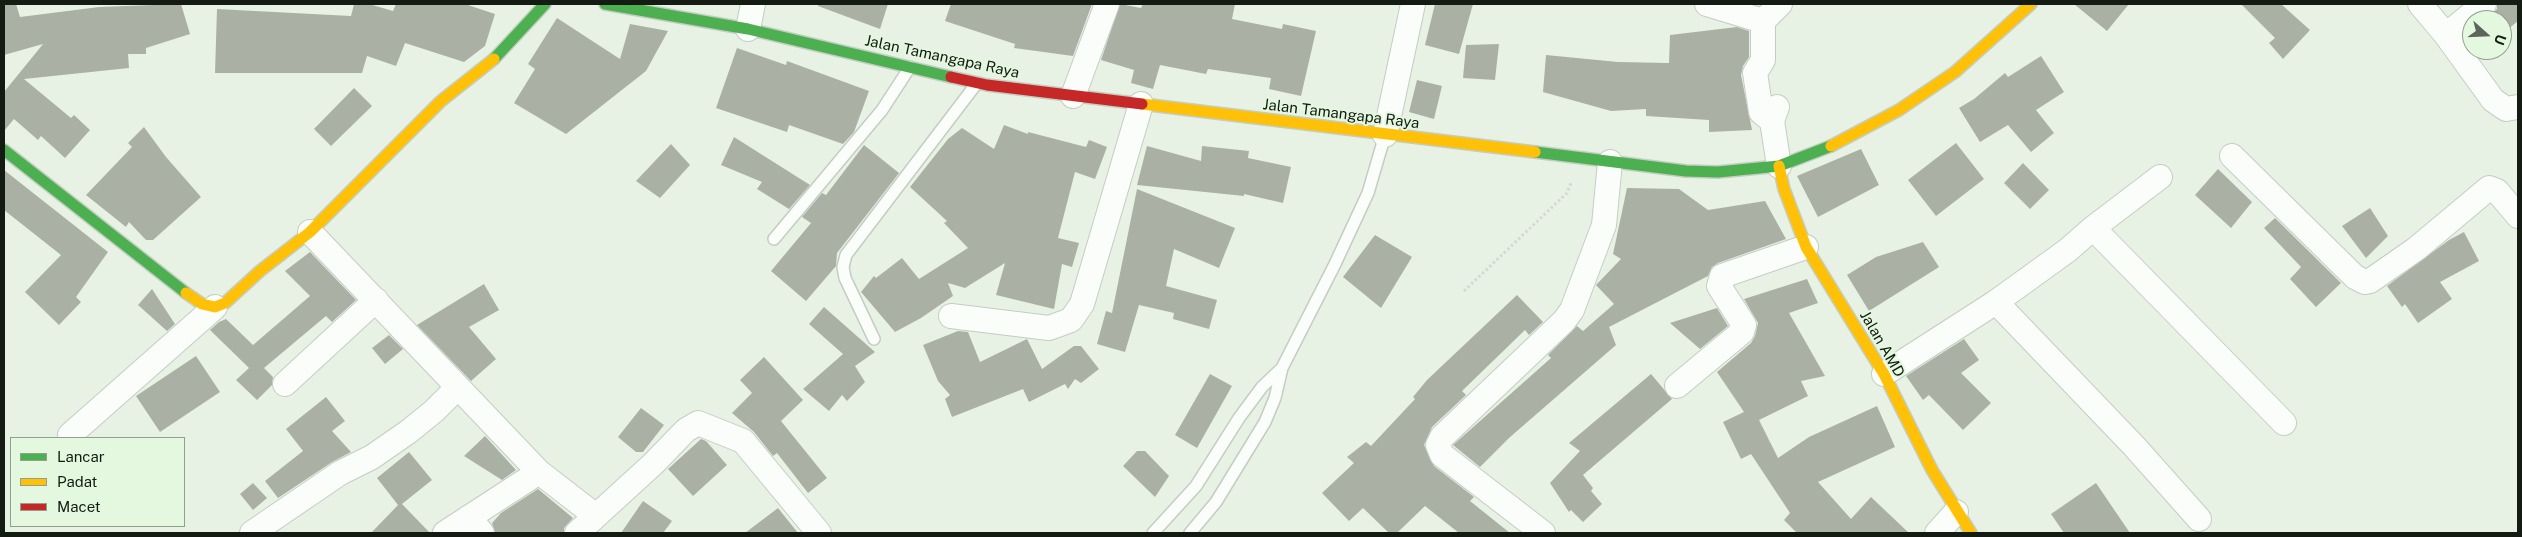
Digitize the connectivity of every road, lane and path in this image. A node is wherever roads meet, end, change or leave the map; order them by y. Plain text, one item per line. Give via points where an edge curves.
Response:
1 (545, 4) edge
2 (605, 4) edge
3 (753, 4) edge
4 (1107, 4) edge
5 (1413, 4) edge
6 (1707, 4) edge
7 (1780, 4) edge
8 (2032, 4) edge
9 (2420, 4) edge
10 (2484, 4) edge
11 (1763, 21) junction
12 (748, 29) junction
13 (2446, 35) junction
14 (910, 67) junction
15 (977, 83) junction
16 (1073, 96) junction
17 (1140, 104) junction
18 (2518, 107) edge
19 (1385, 135) junction
20 (4, 150) edge
21 (2232, 156) dead end
22 (1580, 159) junction
23 (1610, 162) junction
24 (1779, 166) junction
25 (2160, 177) dead end
26 (2518, 216) edge
27 (2093, 228) junction
28 (310, 232) junction
29 (774, 239) dead end
30 (1806, 247) junction
31 (1464, 291) dead end
32 (376, 300) junction
33 (1996, 302) junction
34 (215, 307) junction
35 (951, 316) dead end
36 (874, 339) dead end
37 (1282, 368) junction
38 (1884, 374) junction
39 (285, 384) dead end
40 (1677, 386) dead end
41 (458, 387) junction
42 (2284, 423) dead end
43 (70, 435) dead end
44 (539, 472) junction
45 (1956, 512) junction
46 (596, 516) junction
47 (2198, 519) dead end
48 (475, 525) edge
49 (252, 533) edge
50 (445, 533) edge
51 (577, 533) edge
52 (819, 533) edge
53 (1153, 533) edge
54 (1190, 533) edge
55 (1543, 533) edge
56 (1937, 533) edge
57 (1971, 533) edge

1 - 28 main road via 496,57 441,101
2 - 12 main road, Jalan Tamangapa Raya
3 - 12 street
4 - 16 street
5 - 19 street
6 - 11 street
7 - 11 street
8 - 24 main road, Jalan Tamangapa Raya via 1955,72 1899,110 1840,143
9 - 13 street
10 - 13 street
11 - 24 street via 1763,60 1770,67 1777,109 1772,121
12 - 14 main road, Jalan Tamangapa Raya
13 - 18 street via 2493,100 2506,109
14 - 15 main road, Jalan Tamangapa Raya
14 - 29 lane via 882,110
15 - 16 main road, Jalan Tamangapa Raya
15 - 36 lane via 846,254 845,278
16 - 17 main road, Jalan Tamangapa Raya
17 - 19 main road, Jalan Tamangapa Raya
17 - 35 street via 1082,304 1071,320 1049,328
19 - 22 main road, Jalan Tamangapa Raya
19 - 37 lane via 1368,193
20 - 34 main road via 173,284 202,304
21 - 26 street via 2355,277 2365,282 2416,249 2489,188 2497,191
22 - 23 main road, Jalan Tamangapa Raya
22 - 31 path via 1566,193
23 - 24 main road, Jalan Tamangapa Raya via 1686,172
23 - 55 street via 1604,225 1572,310 1442,437 1438,445 1442,455
24 - 30 main road, Jalan AMD via 1784,189
25 - 27 street
27 - 33 street
27 - 42 street
28 - 32 street
28 - 34 main road via 225,303
30 - 38 main road, Jalan AMD
30 - 40 street via 1722,276 1719,286 1744,325 1742,332
32 - 39 street
32 - 41 street
33 - 38 street
33 - 47 street via 2134,446
34 - 43 street
37 - 53 lane via 1262,387 1239,418 1196,486
37 - 54 lane via 1276,398 1265,422 1216,502
38 - 45 main road, Jalan AMD
41 - 44 street
41 - 49 street via 408,432 372,457 340,473
44 - 46 street
44 - 48 street
45 - 56 street
45 - 57 main road, Jalan AMD
46 - 51 street
46 - 52 street via 686,430 698,423 743,441
48 - 50 street

